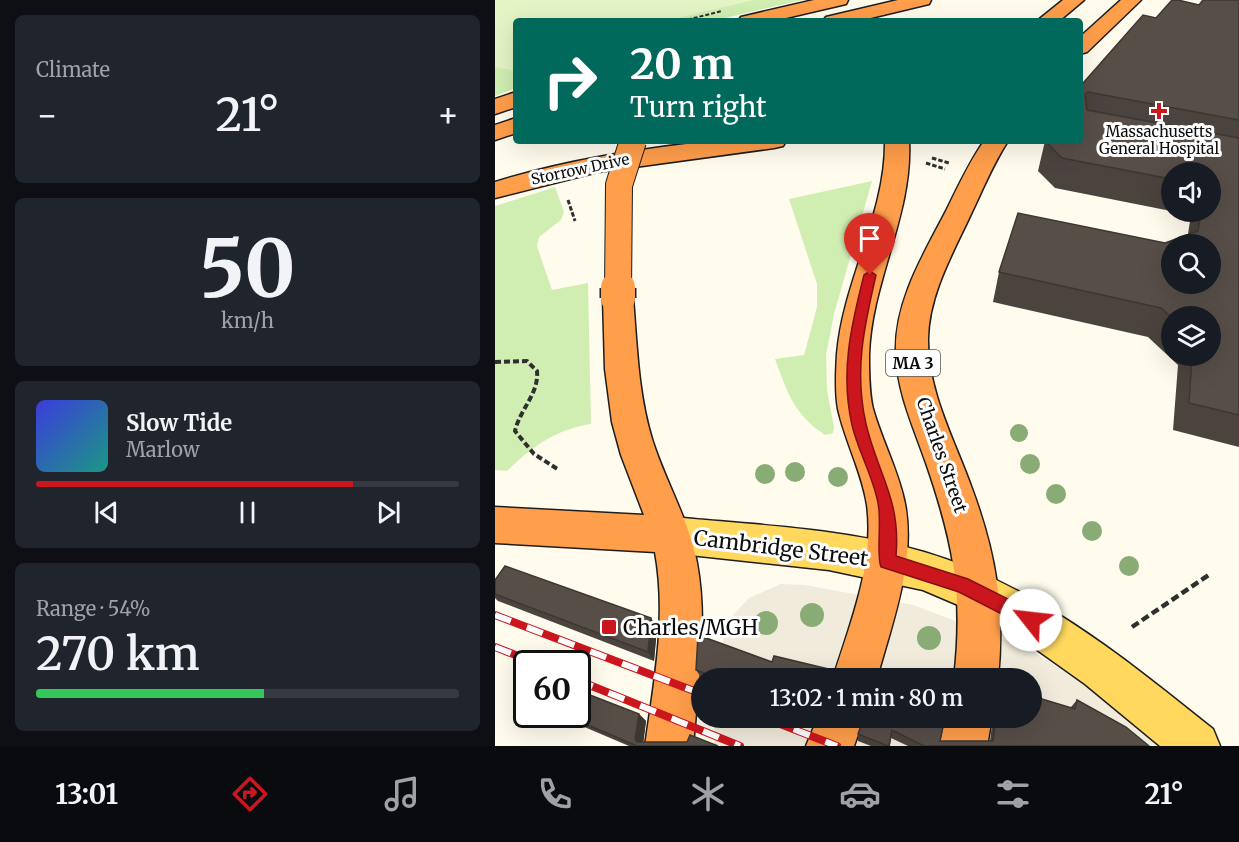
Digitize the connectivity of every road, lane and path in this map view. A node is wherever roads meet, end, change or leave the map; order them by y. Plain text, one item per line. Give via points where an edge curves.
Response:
1 (839, 0) edge
2 (923, 0) edge
3 (1075, 0) edge
4 (1132, 0) edge
5 (761, 18) edge
6 (846, 18) edge
7 (1051, 18) edge
8 (1083, 45) edge
9 (513, 100) edge
10 (495, 107) edge
11 (513, 126) edge
12 (495, 133) edge
13 (632, 144) edge
14 (749, 144) edge
15 (897, 144) edge
16 (994, 144) edge
17 (932, 158) dead end
18 (924, 163) dead end
19 (955, 165) dead end
20 (951, 171) dead end
21 (495, 190) edge
22 (495, 362) edge
23 (559, 470) dead end
24 (495, 525) edge
25 (671, 535) junction
26 (887, 561) junction
27 (1210, 574) dead end
28 (980, 593) junction
29 (1132, 627) dead end
30 (858, 668) edge
31 (977, 668) edge
32 (837, 728) edge
33 (967, 728) edge
34 (669, 746) edge
35 (830, 746) edge
36 (963, 746) edge
37 (1195, 746) edge

1 - 5 highway
2 - 6 highway
3 - 7 highway
4 - 8 highway
9 - 10 highway
11 - 12 highway
13 - 25 highway, bridge via 619,185 622,374 629,420
14 - 21 highway, Storrow Drive via 613,160
15 - 26 highway via 895,183 858,322 852,370 859,426 888,512
16 - 28 highway, Charles Street / MA 3 via 930,272 917,308 912,339 919,389 972,540
17 - 19 path
18 - 20 path
22 - 23 path via 527,361 537,371 537,386 517,420 515,431 548,466
24 - 25 highway
25 - 26 main road, Cambridge Street
25 - 34 highway via 680,602
26 - 28 main road, Cambridge Street
26 - 30 highway
27 - 29 path
28 - 31 highway, Charles Street / MA 3
28 - 37 main road, Cambridge Street via 1087,656
32 - 35 highway
33 - 36 highway

